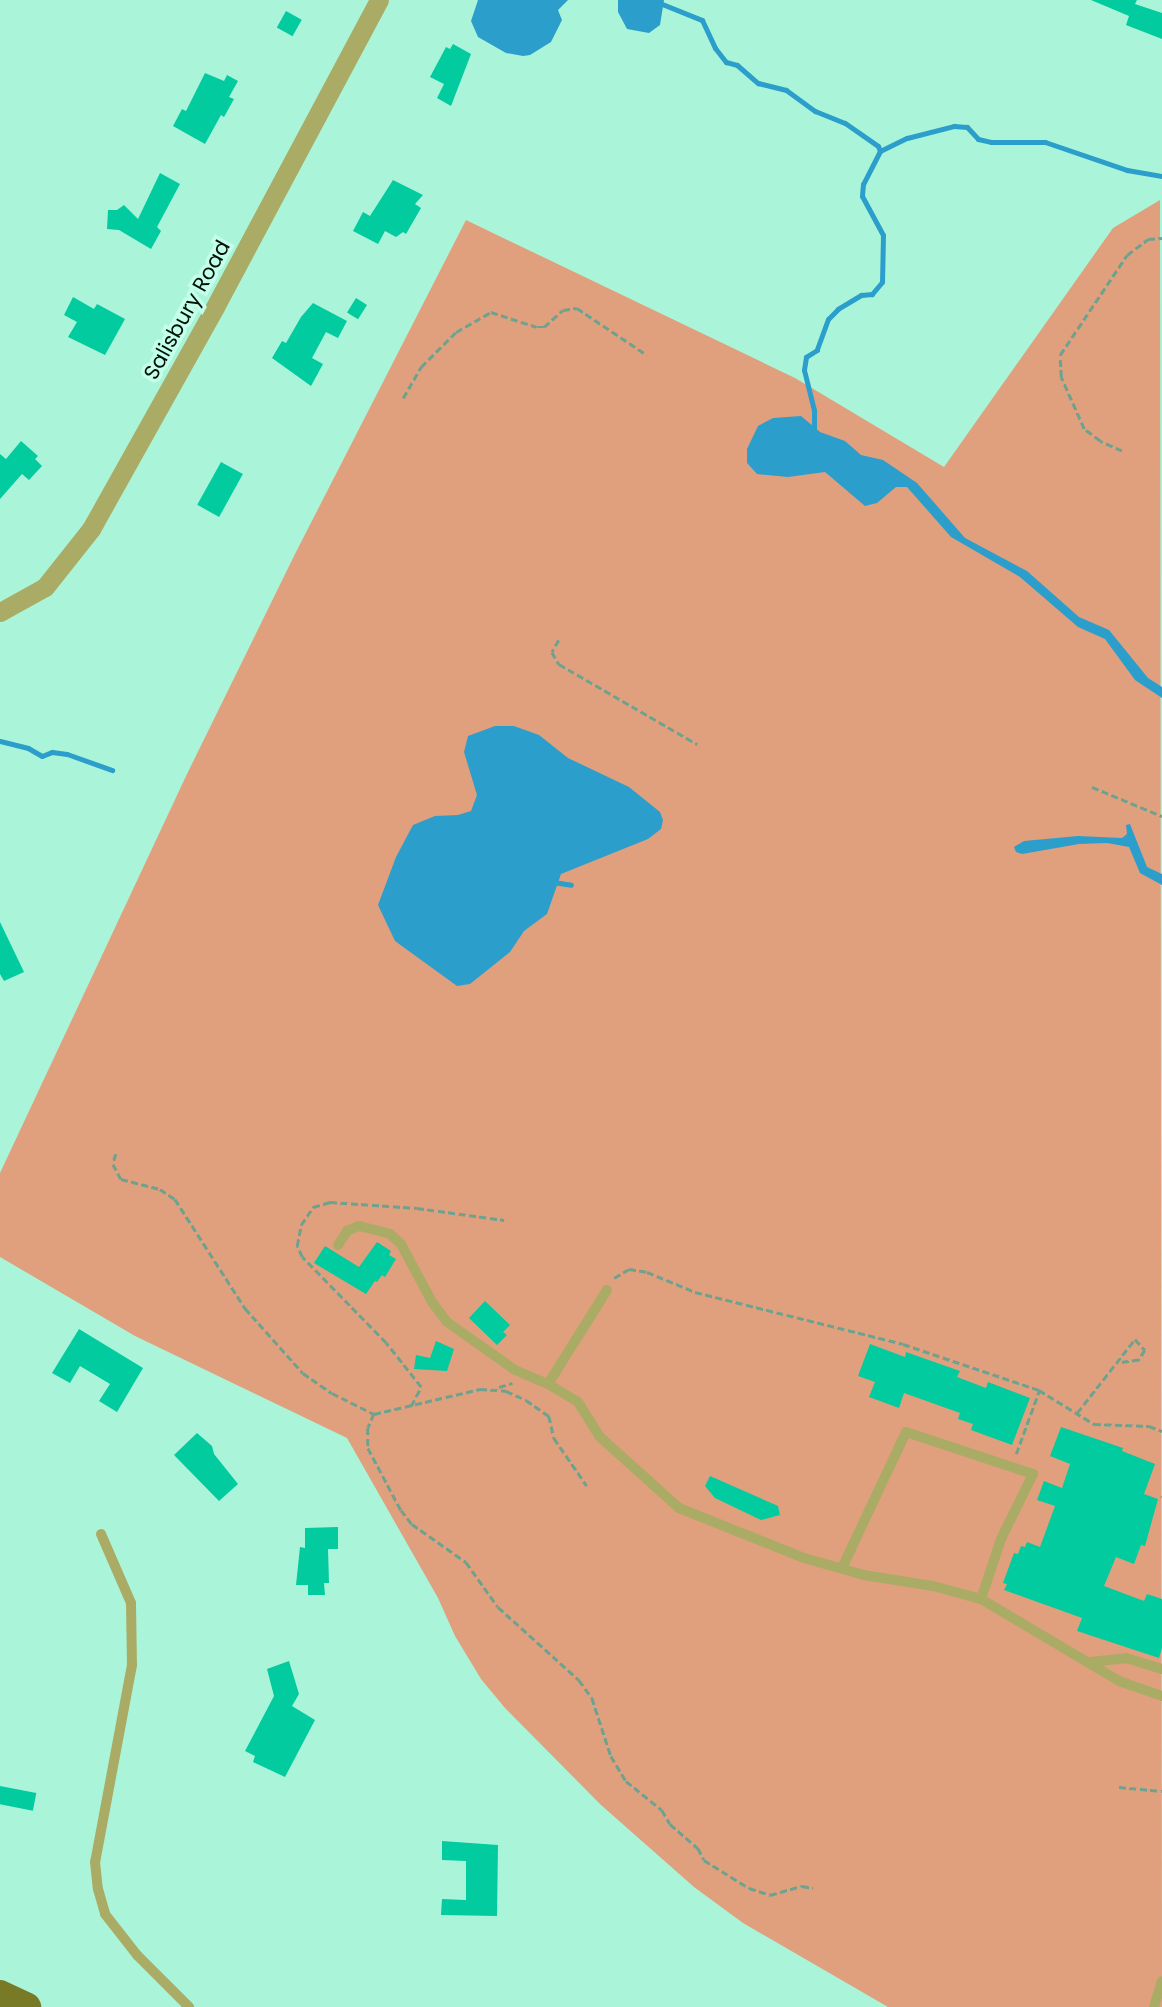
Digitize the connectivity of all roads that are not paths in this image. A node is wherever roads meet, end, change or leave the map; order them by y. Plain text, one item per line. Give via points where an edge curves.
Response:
1 (379, 0) edge
2 (0, 612) edge
3 (338, 1245) dead end
4 (607, 1290) road end
5 (548, 1384) junction
6 (101, 1534) dead end
7 (842, 1568) junction
8 (981, 1599) junction
9 (1090, 1662) junction
10 (1162, 1669) edge
11 (1162, 1696) edge
12 (1162, 1981) edge
13 (0, 1995) edge
14 (26, 2007) edge
15 (189, 2007) edge
16 (1153, 2007) edge

1 - 2 street, Salisbury Road via 91,529 45,587
3 - 5 lane via 347,1231 359,1226 390,1234 401,1244 447,1322 515,1370
4 - 5 lane
5 - 7 lane via 578,1402 599,1436 679,1508 804,1558
6 - 15 lane via 131,1603 132,1665 95,1862 98,1889 106,1914 136,1955
7 - 8 lane
7 - 8 lane via 906,1432 1033,1474 1001,1539
8 - 9 lane
9 - 10 lane via 1126,1658
9 - 11 lane via 1119,1681
12 - 16 lane
13 - 14 main road

